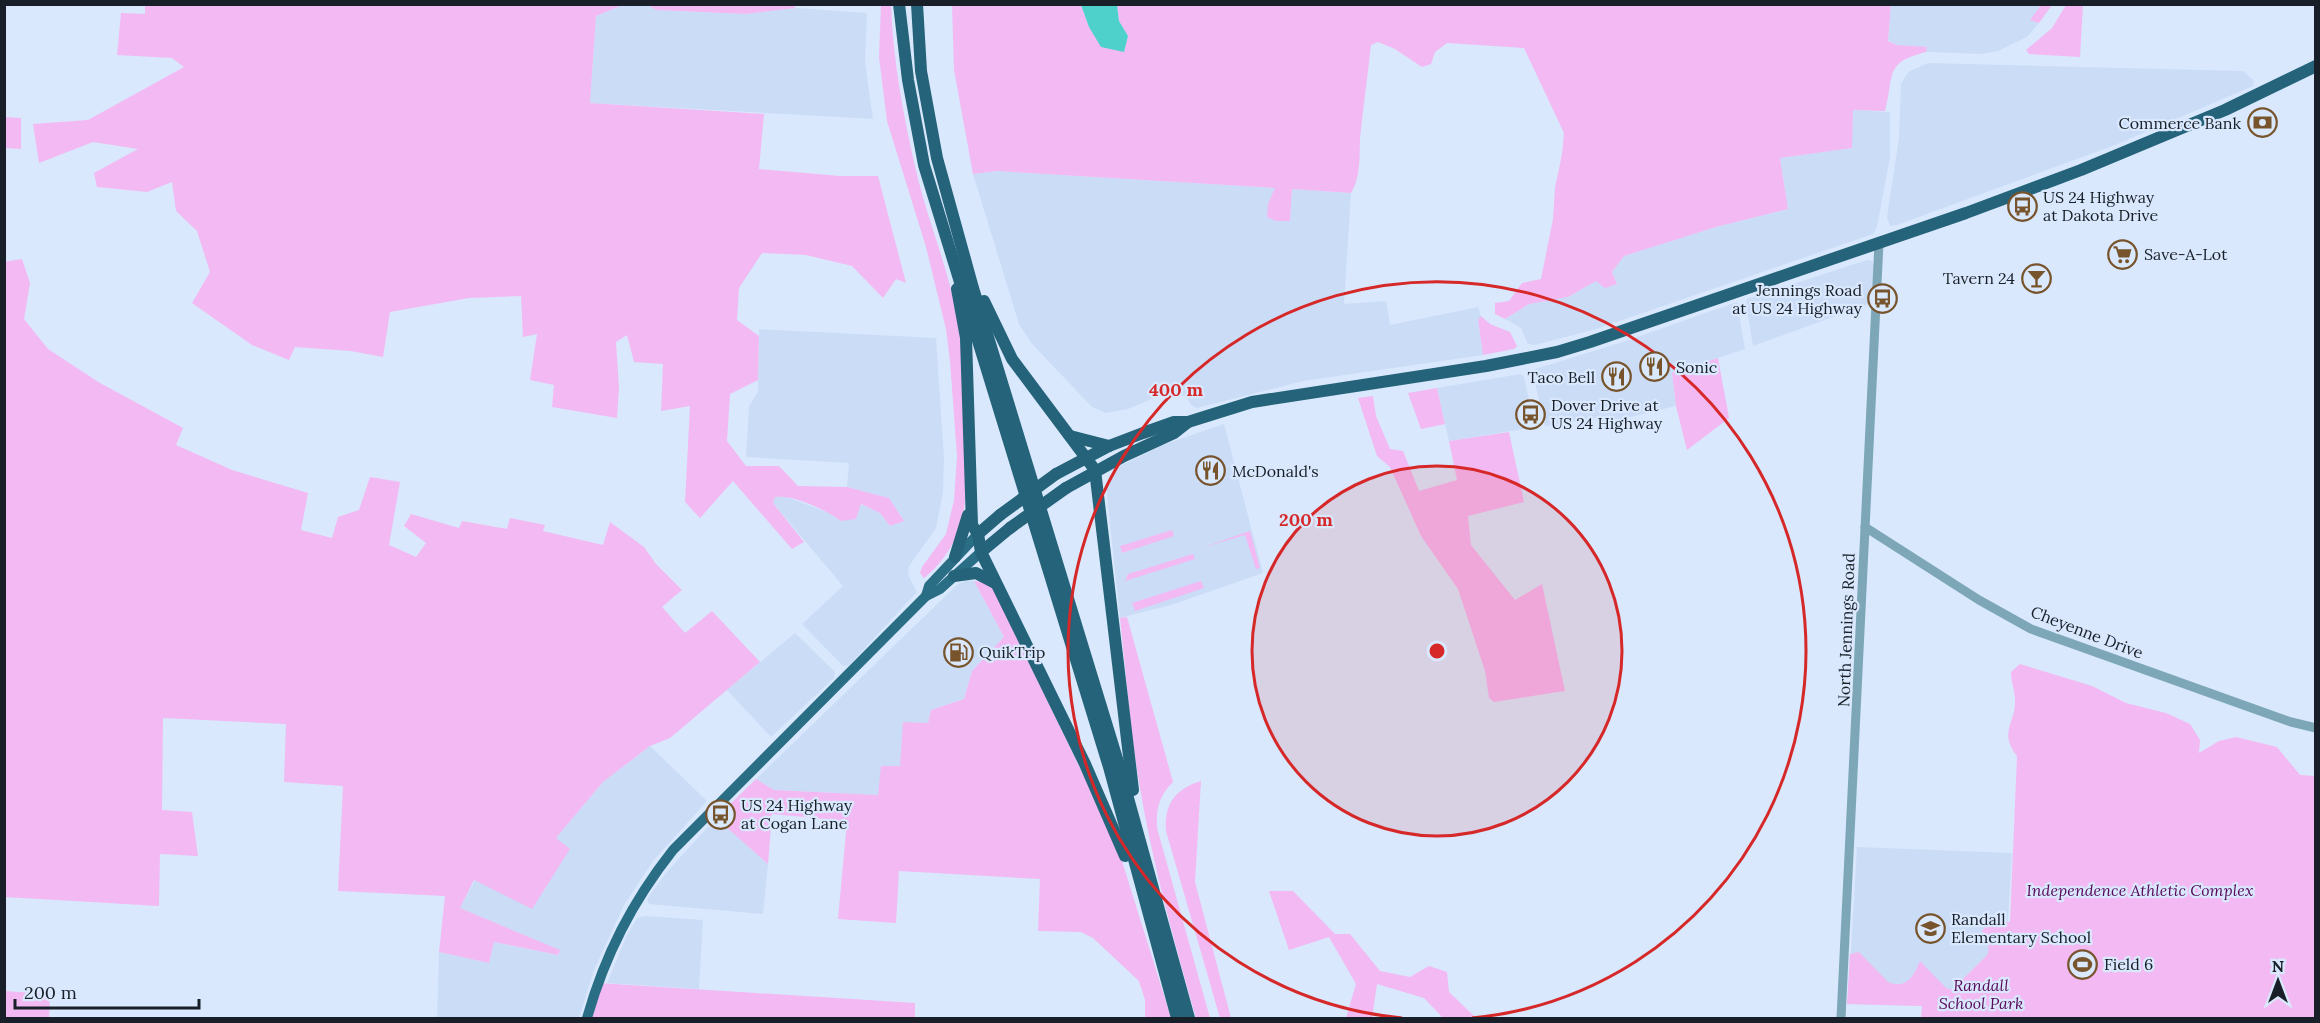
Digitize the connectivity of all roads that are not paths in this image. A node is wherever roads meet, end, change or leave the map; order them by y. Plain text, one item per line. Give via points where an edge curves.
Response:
1 (899, 4) edge
2 (917, 4) edge
3 (2316, 66) edge
4 (959, 239) junction
5 (1879, 243) junction
6 (955, 266) junction
7 (1188, 422) junction
8 (1070, 436) junction
9 (1108, 446) junction
10 (1086, 457) junction
11 (1107, 464) junction
12 (1095, 470) junction
13 (1099, 491) junction
14 (970, 499) junction
15 (1865, 527) junction
16 (978, 534) junction
17 (981, 552) junction
18 (955, 557) junction
19 (954, 576) junction
20 (995, 583) junction
21 (926, 596) junction
22 (2316, 728) edge
23 (1143, 851) junction
24 (1150, 925) junction
25 (587, 1018) edge
26 (1177, 1018) edge
27 (1190, 1018) edge
28 (1841, 1018) edge

1 - 6 highway via 924,165
2 - 4 highway via 921,71 937,158
3 - 5 highway via 2138,147
4 - 8 highway via 1004,344
4 - 23 highway
5 - 7 highway via 1557,352 1252,402
5 - 15 street, North Jennings Road
6 - 14 highway via 966,338
6 - 24 highway via 1109,767
7 - 9 highway via 1165,425
7 - 11 highway via 1174,434
8 - 9 highway
8 - 10 highway
9 - 10 highway
10 - 12 highway
10 - 16 highway, bridge via 1056,474
11 - 12 highway
11 - 13 highway
12 - 13 highway
12 - 17 highway, bridge
13 - 23 highway via 1126,747 1143,829
14 - 16 highway via 972,525
14 - 18 highway
15 - 22 street, Cheyenne Drive via 1979,600 2031,628
15 - 28 street, North Jennings Road
16 - 17 highway
16 - 18 main road
17 - 19 main road
17 - 20 highway
18 - 21 main road via 929,586
19 - 20 highway via 976,573
19 - 21 main road
20 - 24 highway via 1104,804
21 - 25 main road via 673,850 645,886 622,926
23 - 27 highway
24 - 26 highway

